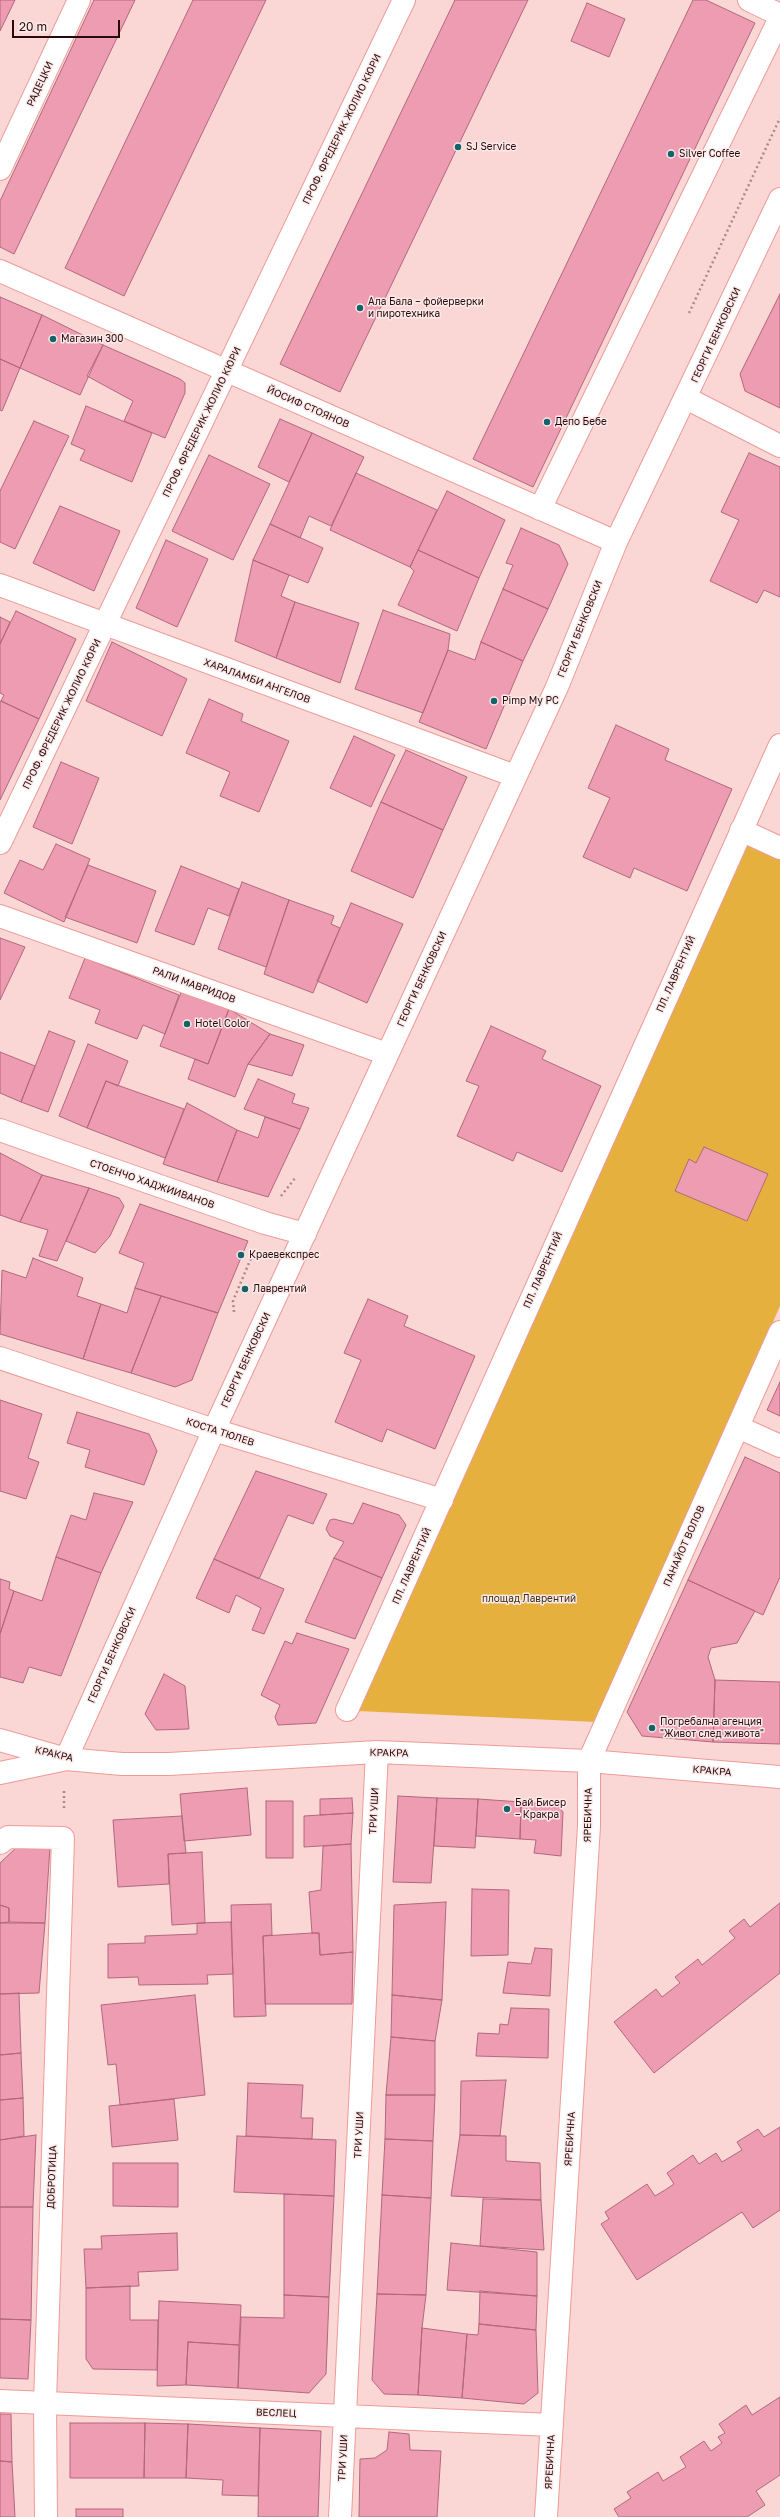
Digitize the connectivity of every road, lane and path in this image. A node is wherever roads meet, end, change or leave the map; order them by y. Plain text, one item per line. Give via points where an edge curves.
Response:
1 (79, 0) edge
2 (404, 0) edge
3 (749, 0) edge
4 (780, 16) edge
5 (0, 169) edge
6 (780, 199) edge
7 (0, 271) edge
8 (226, 371) junction
9 (686, 398) junction
10 (780, 446) edge
11 (540, 509) junction
12 (616, 542) junction
13 (0, 584) edge
14 (105, 625) junction
15 (780, 745) edge
16 (515, 776) junction
17 (741, 830) junction
18 (0, 843) edge
19 (780, 848) edge
20 (0, 916) edge
21 (387, 1054) junction
22 (0, 1130) edge
23 (305, 1234) junction
24 (780, 1332) edge
25 (0, 1358) edge
26 (738, 1427) junction
27 (214, 1430) junction
28 (780, 1446) edge
29 (442, 1500) junction
30 (346, 1710) dead end
31 (0, 1740) edge
32 (377, 1752) junction
33 (66, 1759) junction
34 (589, 1761) junction
35 (0, 1774) edge
36 (780, 1776) edge
37 (63, 1838) junction
38 (0, 1843) edge
39 (0, 2401) edge
40 (45, 2403) junction
41 (346, 2416) junction
42 (552, 2425) junction
43 (46, 2517) edge
44 (340, 2517) edge
45 (546, 2517) edge

1 - 5 street, РАДЕЦКИ
2 - 8 street, ПРОФ. ФРЕДЕРИК ЖОЛИО КЮРИ
3 - 4 street
4 - 11 street
6 - 9 street, ГЕОРГИ БЕНКОВСКИ
7 - 8 street, ЙОСИФ СТОЯНОВ
8 - 11 street, ЙОСИФ СТОЯНОВ
8 - 14 street, ПРОФ. ФРЕДЕРИК ЖОЛИО КЮРИ
9 - 10 street
9 - 12 street, ГЕОРГИ БЕНКОВСКИ
11 - 12 street, ЙОСИФ СТОЯНОВ
12 - 16 street, ГЕОРГИ БЕНКОВСКИ via 557,687
13 - 14 street, ХАРАЛАМБИ АНГЕЛОВ
14 - 16 street, ХАРАЛАМБИ АНГЕЛОВ
14 - 18 street, ПРОФ. ФРЕДЕРИК ЖОЛИО КЮРИ
15 - 17 street, ПЛ. ЛАВРЕНТИЙ
16 - 21 street, ГЕОРГИ БЕНКОВСКИ
17 - 19 street
17 - 29 street, ПЛ. ЛАВРЕНТИЙ
20 - 21 street, РАЛИ МАВРИДОВ
21 - 23 street, ГЕОРГИ БЕНКОВСКИ
22 - 23 street, СТОЕНЧО ХАДЖИИВАНОВ via 265,1223
23 - 27 street, ГЕОРГИ БЕНКОВСКИ
24 - 26 street, ПАНАЙОТ ВОЛОВ
25 - 27 street, КОСТА ТЮЛЕВ
26 - 28 street
26 - 34 street, ПАНАЙОТ ВОЛОВ
27 - 29 street, КОСТА ТЮЛЕВ
27 - 33 street, ГЕОРГИ БЕНКОВСКИ
29 - 30 street, ПЛ. ЛАВРЕНТИЙ
31 - 33 street, КРАКРА
32 - 33 street, КРАКРА via 169,1764 122,1764
32 - 34 street, КРАКРА
32 - 41 street, ТРИ УШИ
33 - 35 street
33 - 37 path
34 - 36 street, КРАКРА
34 - 42 street, ЯРЕБИЧНА via 589,1826
37 - 38 street via 8,1837
37 - 40 street, ДОБРОТИЦА
39 - 40 street, ВЕСЛЕЦ
40 - 41 street, ВЕСЛЕЦ
40 - 43 street, ДОБРОТИЦА
41 - 42 street, ВЕСЛЕЦ
41 - 44 street, ТРИ УШИ
42 - 45 street, ЯРЕБИЧНА

